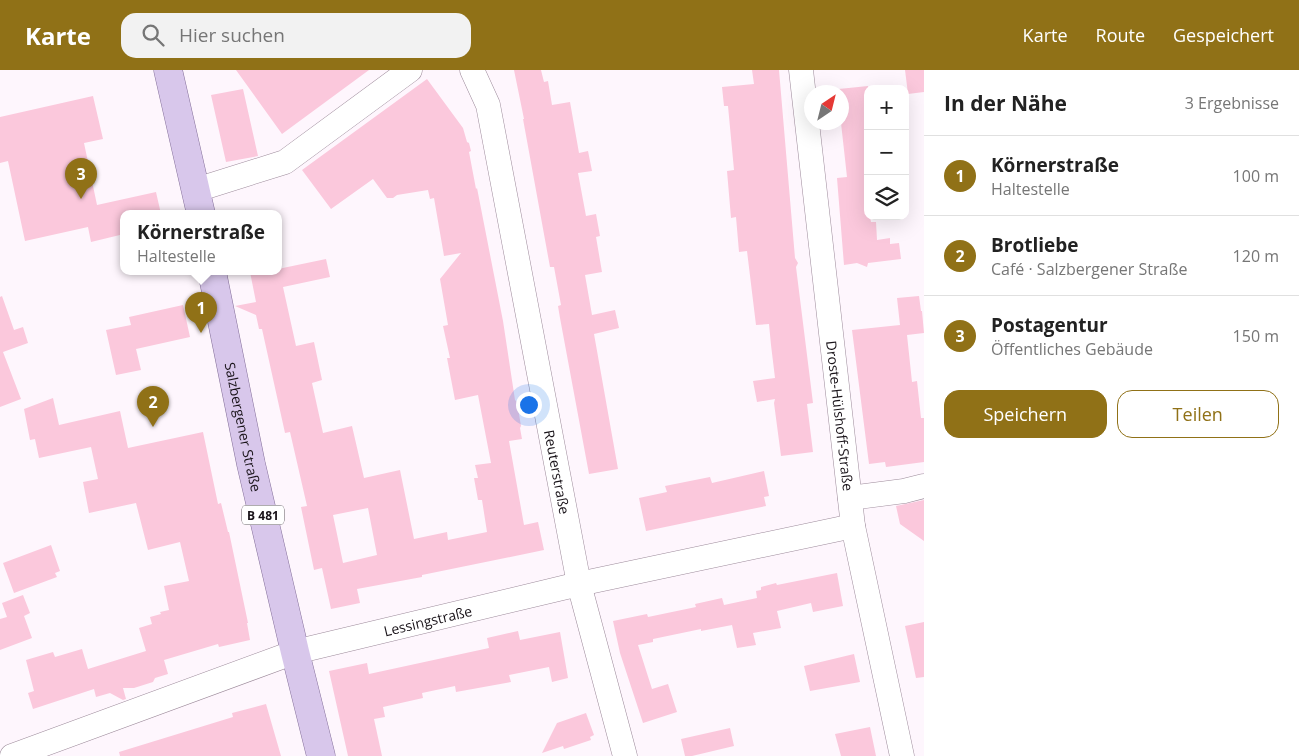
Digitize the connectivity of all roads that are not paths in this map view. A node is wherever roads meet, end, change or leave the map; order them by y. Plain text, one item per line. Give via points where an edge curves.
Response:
1 (168, 70) edge
2 (410, 70) edge
3 (472, 70) edge
4 (801, 70) edge
5 (199, 202) edge
6 (213, 275) edge
7 (924, 486) edge
8 (850, 498) junction
9 (853, 526) junction
10 (579, 584) junction
11 (295, 652) junction
12 (12, 756) edge
13 (321, 756) edge
14 (625, 756) edge
15 (902, 756) edge

1 - 5 main road
2 - 5 street via 285,162
3 - 10 street, Reuterstraße via 488,105
4 - 8 street, Droste-Hülshoff-Straße
6 - 11 main road, Salzbergener Straße / B 481 via 251,464
7 - 8 street
8 - 9 street, Droste-Hülshoff-Straße
9 - 10 street, Lessingstraße
9 - 15 street, Droste-Hülshoff-Straße
10 - 11 street, Lessingstraße
10 - 14 street, Reuterstraße
11 - 12 street, Lessingstraße
11 - 13 main road, Salzbergener Straße / B 481

